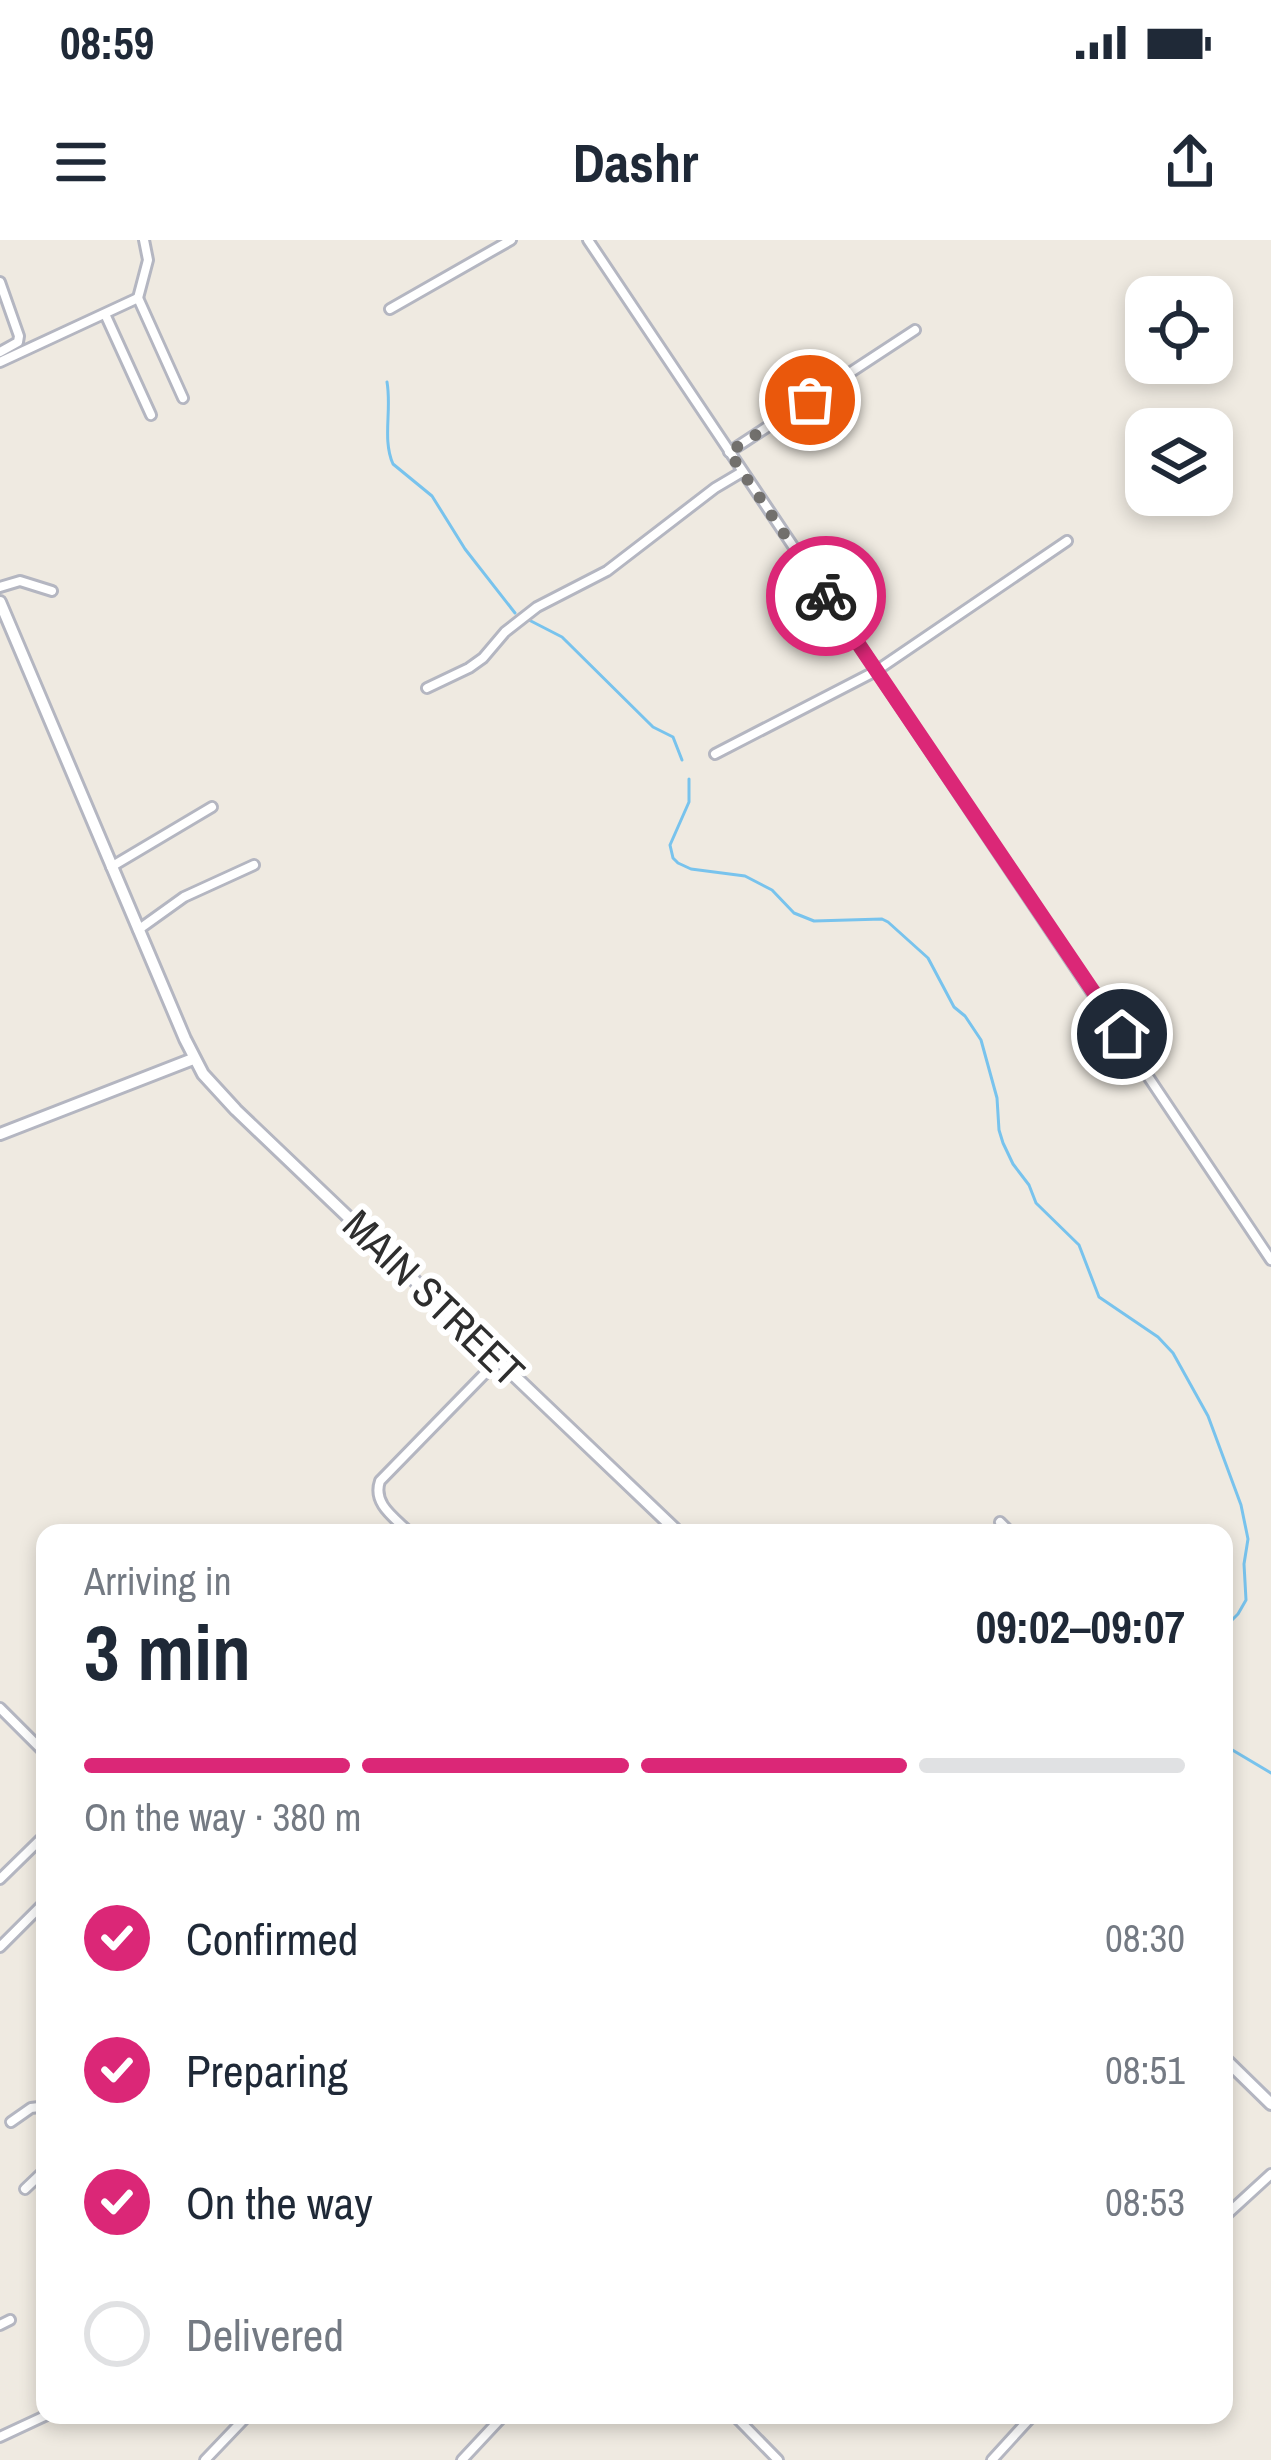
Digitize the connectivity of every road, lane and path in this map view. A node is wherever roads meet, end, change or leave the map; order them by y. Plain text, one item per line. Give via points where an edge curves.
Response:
1 (144, 240) edge
2 (511, 240) edge
3 (588, 240) edge
4 (0, 282) edge
5 (138, 298) junction
6 (390, 309) dead end
7 (106, 314) junction
8 (915, 330) dead end
9 (0, 352) edge
10 (0, 362) edge
11 (183, 398) dead end
12 (151, 415) dead end
13 (729, 452) junction
14 (742, 472) junction
15 (1067, 542) dead end
16 (0, 587) edge
17 (52, 591) dead end
18 (2, 611) edge
19 (876, 670) junction
20 (427, 688) dead end
21 (715, 754) dead end
22 (212, 807) dead end
23 (254, 865) dead end
24 (111, 867) junction
25 (138, 930) junction
26 (193, 1059) junction
27 (0, 1134) edge
28 (1271, 1260) edge
29 (498, 1360) junction
30 (401, 1524) edge
31 (670, 1524) edge
32 (0, 1708) edge
33 (36, 1744) edge
34 (36, 1844) edge
35 (0, 1879) edge
36 (36, 1911) edge
37 (0, 1947) edge
38 (1233, 2067) edge
39 (1271, 2104) edge
40 (36, 2107) edge
41 (11, 2122) dead end
42 (1271, 2174) edge
43 (36, 2178) edge
44 (25, 2188) dead end
45 (1233, 2209) edge
46 (36, 2420) edge
47 (239, 2424) edge
48 (496, 2424) edge
49 (743, 2424) edge
50 (1025, 2424) edge
51 (0, 2437) edge
52 (205, 2460) edge
53 (462, 2460) edge
54 (778, 2460) edge
55 (992, 2460) edge

1 - 5 street via 148,260
2 - 6 street
3 - 13 street
4 - 9 street via 20,336
5 - 7 street
5 - 11 street
7 - 10 street
7 - 12 street
8 - 13 street
13 - 14 street
14 - 19 street
14 - 20 street via 607,571 537,607 469,668
15 - 19 street
16 - 17 street via 20,581
18 - 24 main road, MAIN STREET
19 - 21 street
19 - 28 street
22 - 24 street
23 - 25 street via 184,897
24 - 25 main road, MAIN STREET
25 - 26 main road, MAIN STREET
26 - 27 main road
26 - 29 main road, MAIN STREET via 236,1110
29 - 30 street via 380,1481 377,1496
29 - 31 main road, MAIN STREET
32 - 33 street
34 - 35 street
36 - 37 street
38 - 39 main road
40 - 41 street
42 - 45 street
43 - 44 street
46 - 51 street
47 - 52 street
48 - 53 street
49 - 54 street
50 - 55 street

